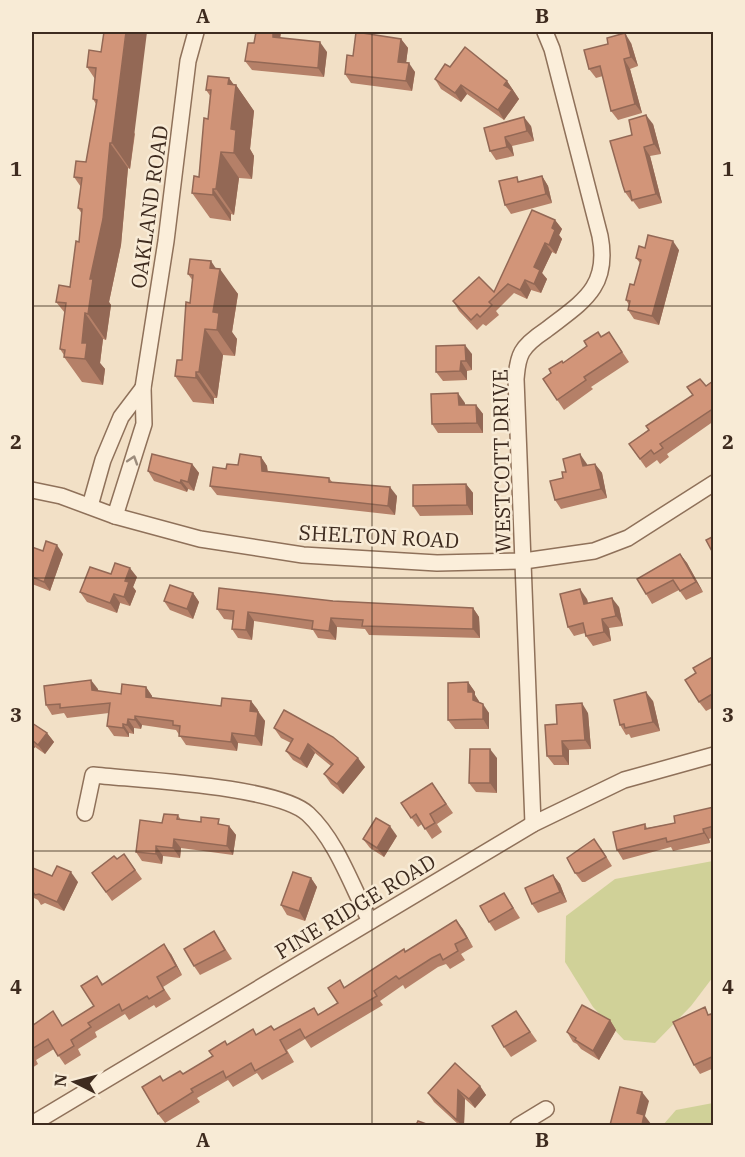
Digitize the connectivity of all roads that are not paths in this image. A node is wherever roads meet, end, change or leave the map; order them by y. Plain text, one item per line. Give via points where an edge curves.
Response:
1 (196, 32) edge
2 (545, 32) edge
3 (143, 388) junction
4 (714, 483) edge
5 (32, 490) edge
6 (90, 506) junction
7 (115, 516) junction
8 (524, 561) junction
9 (714, 755) edge
10 (85, 813) dead end
11 (533, 824) junction
12 (370, 921) junction
13 (546, 1109) dead end
14 (32, 1124) edge
15 (518, 1125) edge

1 - 3 street, OAKLAND ROAD via 188,61
2 - 8 street, WESTCOTT DRIVE via 600,236 602,266 592,293 532,340 518,364
3 - 6 street, OAKLAND ROAD via 121,417
7 -> 3 street, OAKLAND ROAD via 144,424
4 - 8 street, SHELTON ROAD via 628,538 594,551
5 - 6 street, SHELTON ROAD
6 - 7 street, SHELTON ROAD
7 - 8 street, SHELTON ROAD via 200,539 303,555 437,563
8 - 11 street, WESTCOTT DRIVE
9 - 11 street, PINE RIDGE ROAD via 624,780
10 - 12 street via 93,775 224,790 292,803 308,814 328,841
11 - 12 street, PINE RIDGE ROAD
12 - 14 street, PINE RIDGE ROAD
13 - 15 street

